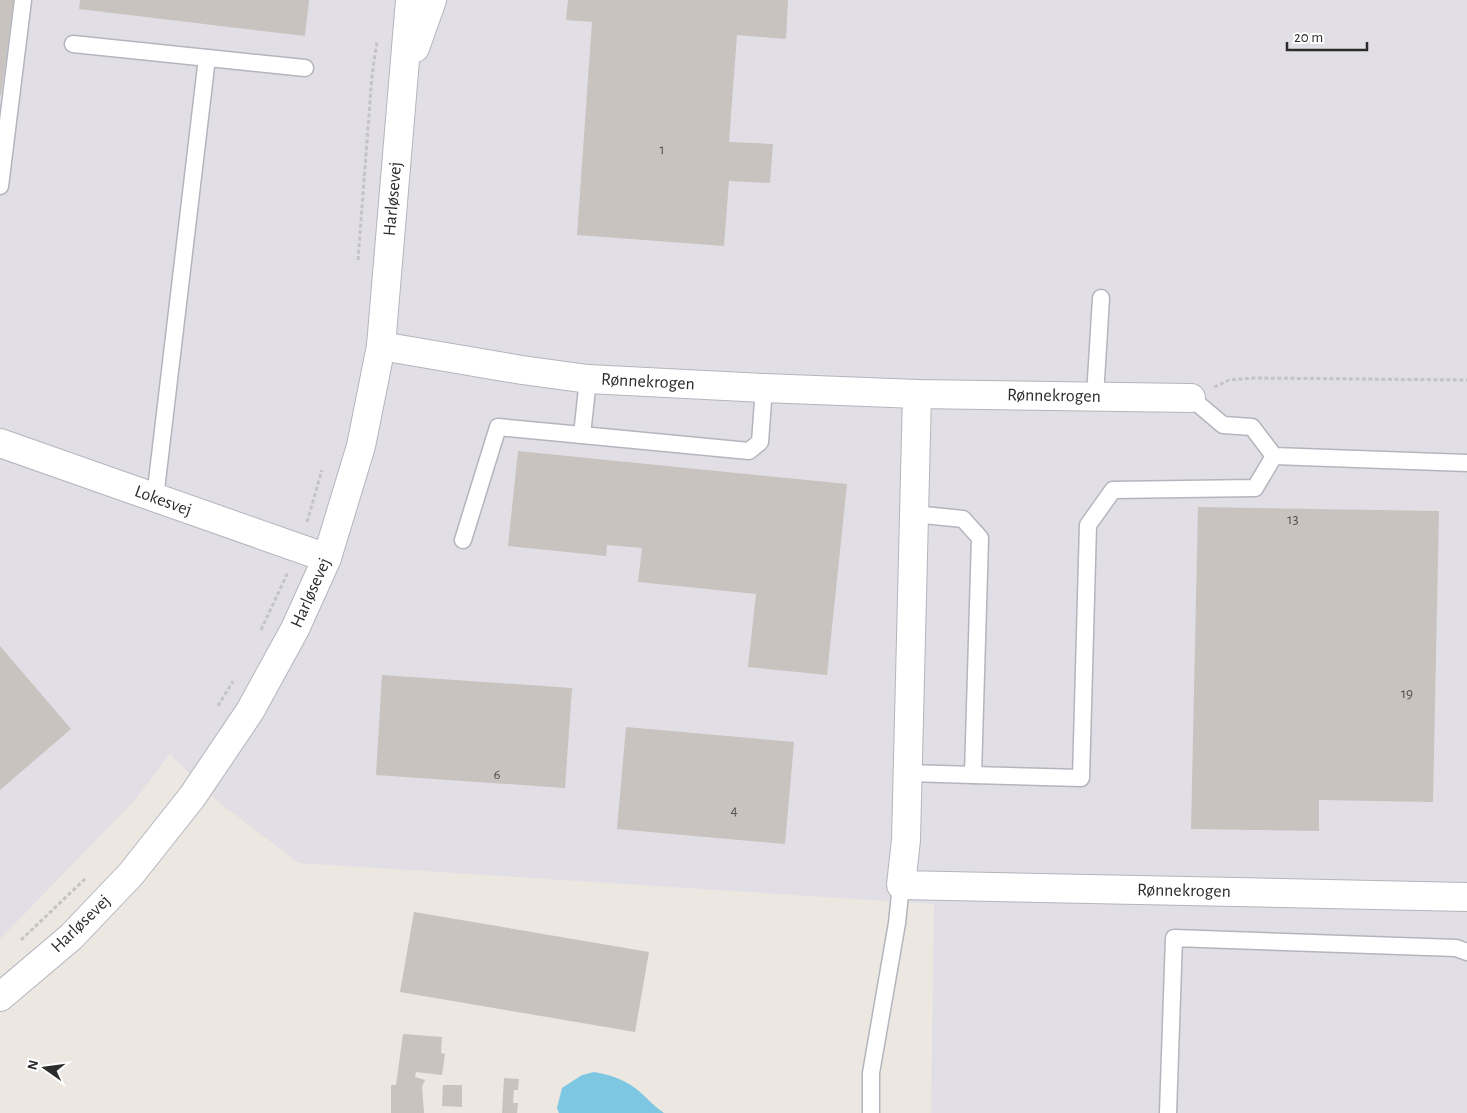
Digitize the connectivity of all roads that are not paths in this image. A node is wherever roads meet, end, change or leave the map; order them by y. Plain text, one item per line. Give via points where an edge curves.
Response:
1 (23, 0) edge
2 (410, 0) edge
3 (432, 0) edge
4 (73, 44) dead end
5 (208, 58) junction
6 (305, 68) dead end
7 (402, 90) junction
8 (0, 186) edge
9 (1101, 298) dead end
10 (382, 346) junction
11 (588, 379) junction
12 (764, 388) junction
13 (917, 394) junction
14 (1095, 396) junction
15 (1191, 398) joint
16 (582, 435) junction
17 (0, 442) edge
18 (1274, 456) junction
19 (1467, 463) edge
20 (155, 498) junction
21 (914, 514) junction
22 (463, 540) dead end
23 (327, 558) junction
24 (908, 773) junction
25 (973, 775) junction
26 (901, 885) junction
27 (1467, 897) edge
28 (1467, 952) edge
29 (0, 997) edge
30 (871, 1113) edge
31 (1168, 1113) edge

1 - 8 lane
2 - 7 street, Harløsevej
3 - 7 street, Harløsevej
4 - 5 lane
5 - 6 lane
5 - 20 lane
7 - 10 street, Harløsevej
9 - 14 lane
10 - 11 street, Rønnekrogen
10 - 23 street, Harløsevej via 361,446
11 - 12 street, Rønnekrogen
11 - 16 lane
12 - 13 street, Rønnekrogen
12 - 16 lane via 760,442 749,451
13 - 14 street, Rønnekrogen
13 - 21 street
14 - 15 street, Rønnekrogen
15 - 18 lane via 1223,426 1252,427
16 - 22 lane via 498,427
17 - 20 street, Lokesvej
18 - 19 lane
18 - 25 lane via 1255,488 1112,490 1088,525 1081,778
20 - 23 street, Lokesvej
21 - 24 street
21 - 25 lane via 963,520 980,538
23 - 29 street, Harløsevej via 295,629 250,711 192,797 131,874 71,937
24 - 25 lane
24 - 26 street
26 - 27 street, Rønnekrogen
26 - 30 lane via 871,1073
28 - 31 lane via 1456,948 1174,938

